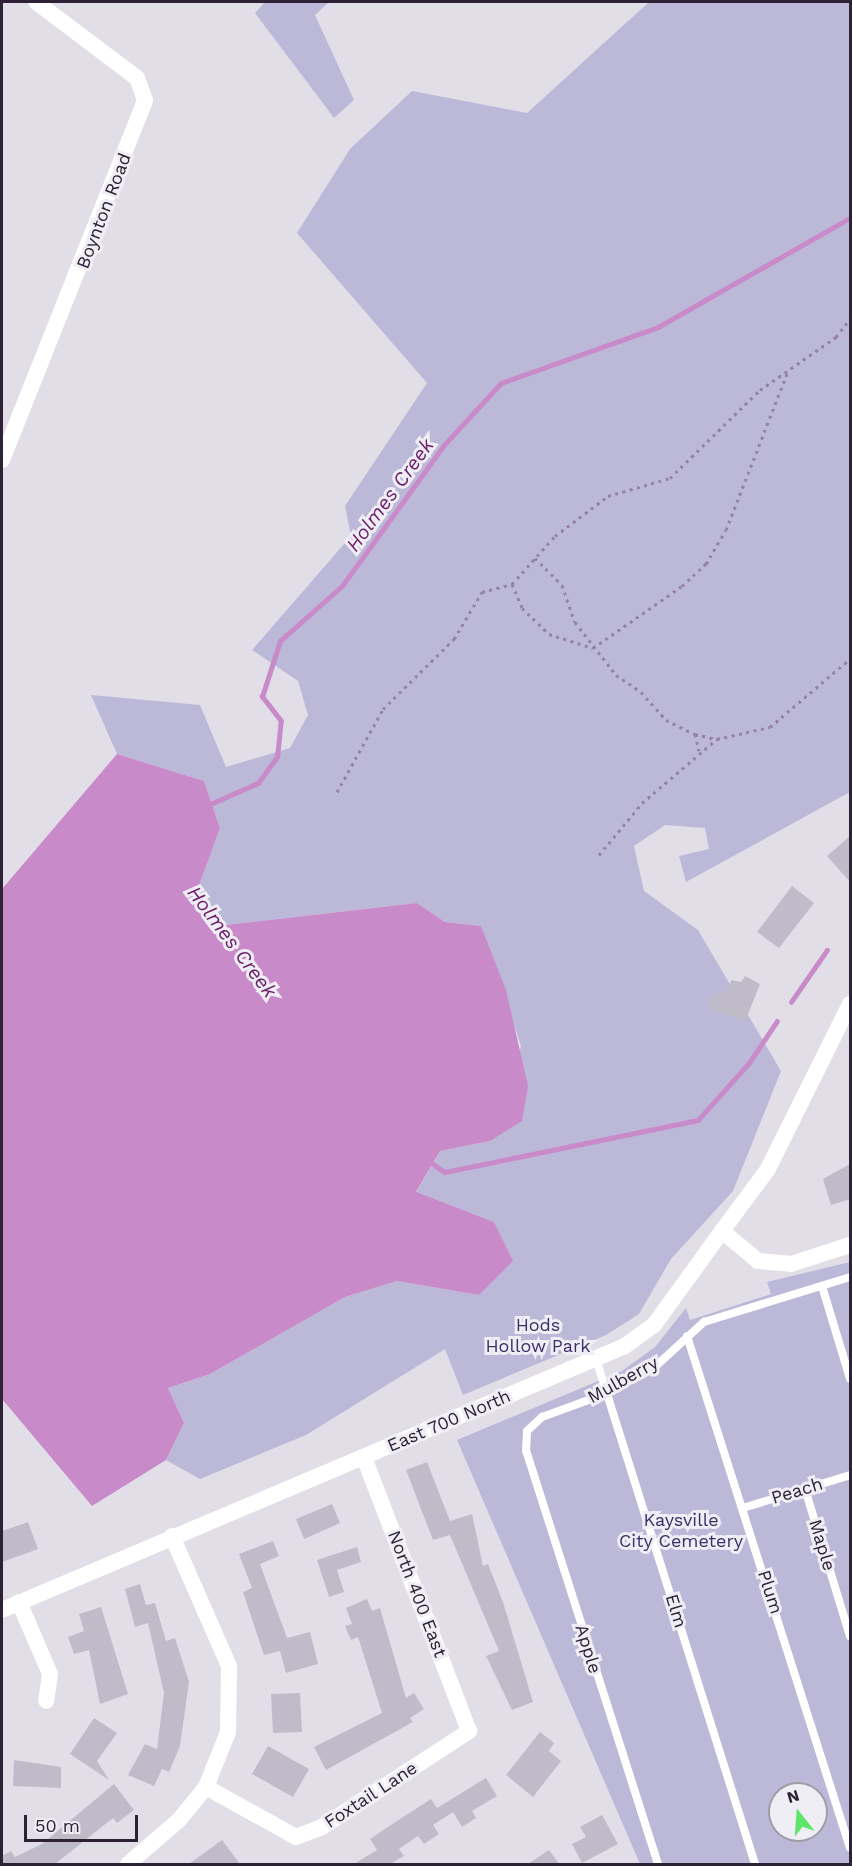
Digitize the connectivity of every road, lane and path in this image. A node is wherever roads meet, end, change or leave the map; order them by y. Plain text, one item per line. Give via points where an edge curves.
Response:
1 (36, 2) edge
2 (850, 319) edge
3 (788, 370) junction
4 (2, 460) edge
5 (535, 558) junction
6 (512, 584) junction
7 (593, 648) junction
8 (850, 659) edge
9 (695, 734) junction
10 (717, 739) junction
11 (699, 751) junction
12 (337, 792) dead end
13 (599, 855) dead end
14 (850, 1004) edge
15 (722, 1231) junction
16 (850, 1245) edge
17 (850, 1277) edge
18 (822, 1286) junction
19 (687, 1336) junction
20 (596, 1359) junction
21 (850, 1379) edge
22 (608, 1393) junction
23 (527, 1431) joint
24 (364, 1457) junction
25 (850, 1475) edge
26 (805, 1489) junction
27 (743, 1508) junction
28 (172, 1536) junction
29 (19, 1602) junction
30 (2, 1610) edge
31 (850, 1636) edge
32 (46, 1701) dead end
33 (469, 1731) joint
34 (206, 1787) junction
35 (850, 1848) edge
36 (128, 1864) edge
37 (658, 1864) edge
38 (755, 1864) edge

1 - 4 street, Boynton Road via 137,78 145,100
2 - 3 path via 836,337
3 - 5 path via 760,390 670,478 608,496
3 - 7 path via 726,530 706,564
5 - 6 path
5 - 7 path via 562,585 575,622
6 - 7 path via 522,608 549,633
6 - 12 path via 482,592 454,639 383,709
7 - 9 path via 666,720
8 - 10 path via 770,727
9 - 10 path
9 - 11 path
10 - 11 path
11 - 13 path via 642,803
14 - 15 street, East 700 North via 768,1169
15 - 16 street via 758,1261 791,1264
15 - 20 street, East 700 North via 654,1325 626,1346
17 - 18 lane, Mulberry
18 - 19 lane, Mulberry via 704,1322
18 - 21 lane
19 - 22 lane, Mulberry via 657,1365
19 - 27 lane, Plum
20 - 22 lane, Elm
20 - 24 street, East 700 North
22 - 23 lane, Mulberry via 542,1417
22 - 38 lane, Elm
23 - 37 lane, Apple via 526,1451
24 - 28 street, East 700 North
24 - 33 street, North 400 East
25 - 26 lane, Peach
26 - 27 lane, Peach
26 - 31 lane, Maple
27 - 35 lane, Plum
28 - 29 street, East 700 North
28 - 34 street via 229,1666 228,1732
29 - 30 street, East 700 North
29 - 32 street via 50,1674
33 - 34 street, Foxtail Lane via 322,1827 296,1837
34 - 36 street via 179,1820

